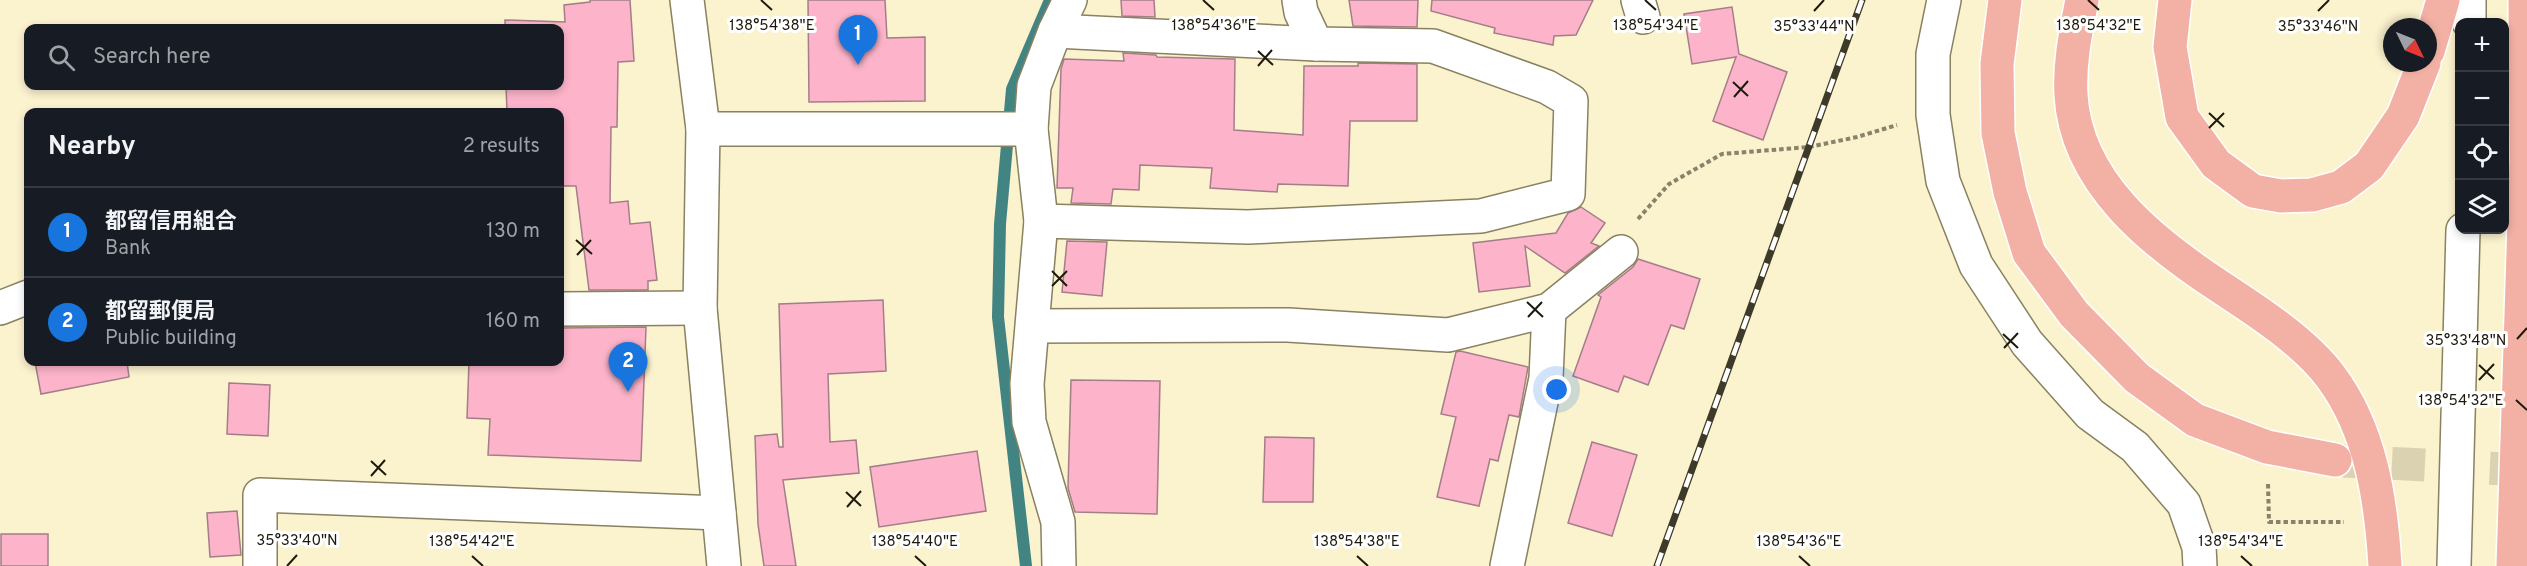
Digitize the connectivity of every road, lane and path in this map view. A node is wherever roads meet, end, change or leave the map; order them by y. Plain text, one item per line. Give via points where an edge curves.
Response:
1 (687, 0) edge
2 (1070, 0) edge
3 (1299, 0) edge
4 (1944, 0) edge
5 (2005, 0) edge
6 (2082, 0) edge
7 (2175, 0) edge
8 (2443, 0) edge
9 (2469, 0) edge
10 (2525, 0) edge
11 (2469, 18) edge
12 (2437, 20) edge
13 (1055, 31) junction
14 (1316, 44) junction
15 (2420, 72) edge
16 (1933, 115) junction
17 (703, 129) junction
18 (1031, 129) junction
19 (1041, 221) junction
20 (2463, 234) edge
21 (1621, 252) joint
22 (24, 299) edge
23 (0, 308) edge
24 (700, 308) junction
25 (564, 309) edge
26 (1549, 310) junction
27 (1033, 326) junction
28 (2335, 460) tunnel mouth
29 (719, 513) junction
30 (2269, 522) dead end
31 (2348, 522) dead end
32 (260, 566) edge
33 (724, 566) edge
34 (1059, 566) edge
35 (1507, 566) edge
36 (2200, 566) edge
37 (2385, 566) edge
38 (2454, 566) edge
39 (2513, 566) edge

1 - 17 street
2 - 13 street
3 - 14 street
4 - 16 street via 1933,54
5 - 28 highway via 1997,64 1998,133 2010,192 2029,253 2074,314 2137,378 2195,420 2267,447
6 - 37 highway via 2073,50 2071,95 2080,140 2098,177 2162,247 2263,314 2330,375 2357,419 2375,476
7 - 15 highway via 2170,46 2182,117 2216,164 2253,190 2281,196 2312,195 2341,187 2370,166 2403,116
8 - 12 highway
9 - 11 street
10 - 39 highway via 2526,159
13 - 14 street
13 - 18 street via 1034,86
14 - 19 street via 1433,46 1563,96 1571,101 1569,194 1481,216 1248,227
16 - 21 path via 1809,147 1722,154 1669,184 1639,215
16 - 36 street via 1943,181 1976,265 2027,343 2090,414 2135,447 2184,504 2199,547
17 - 18 street
17 - 24 street
18 - 19 street
19 - 27 street
20 - 38 street
21 - 26 street
22 - 23 street
24 - 25 street
24 - 29 street
26 - 27 street via 1448,335 1288,325
26 - 35 street via 1546,378
27 - 34 street via 1027,384 1029,422 1058,522
29 - 32 street via 260,495
29 - 33 street
30 - 31 path

